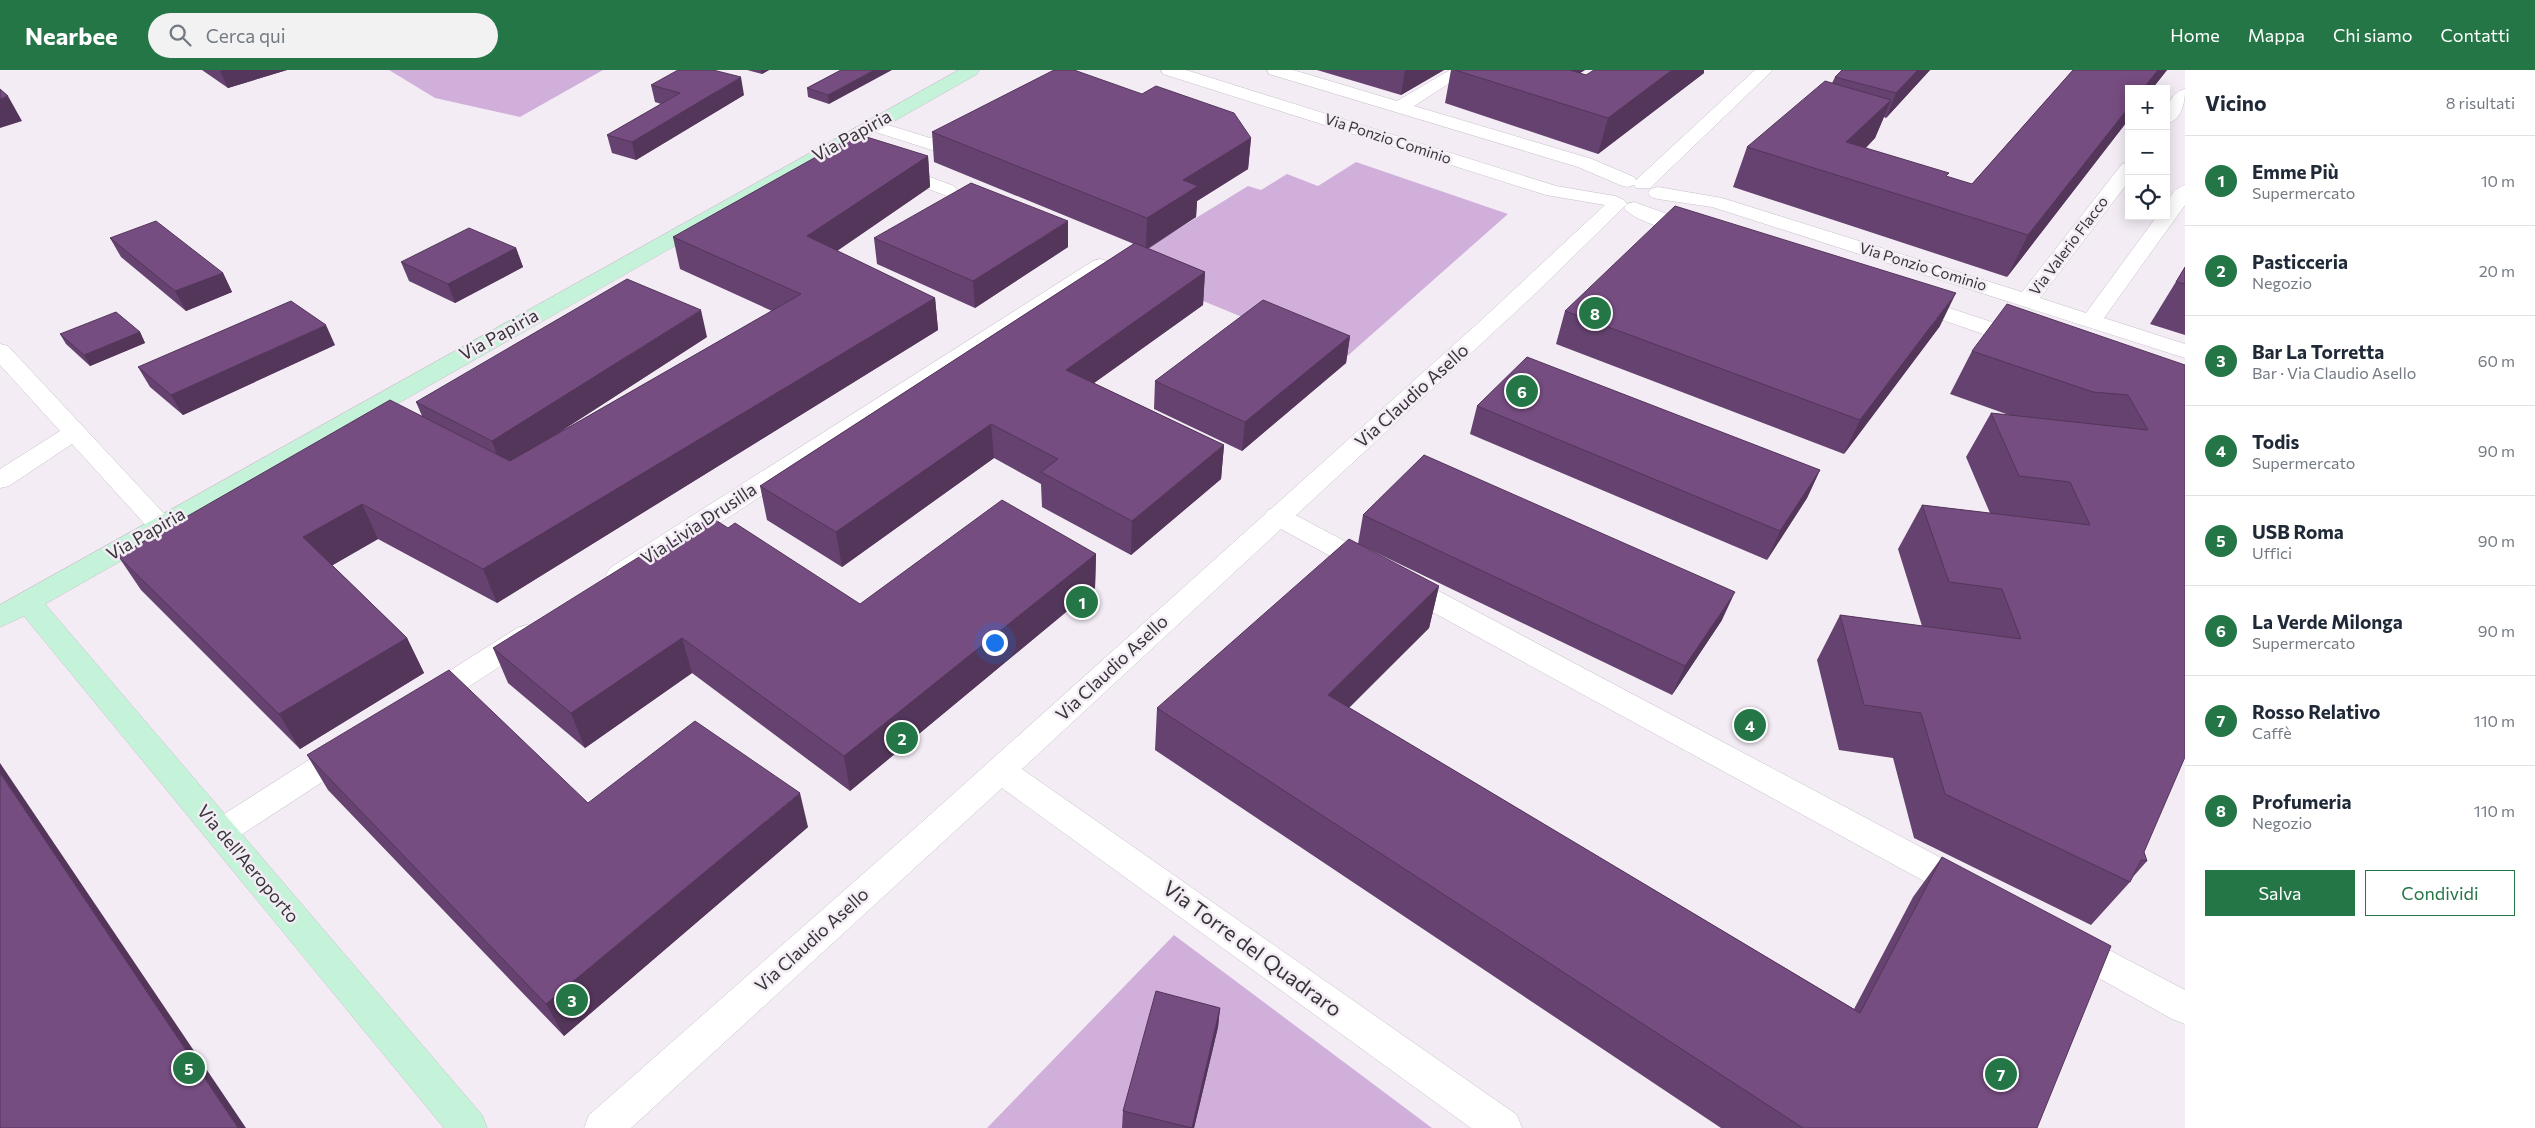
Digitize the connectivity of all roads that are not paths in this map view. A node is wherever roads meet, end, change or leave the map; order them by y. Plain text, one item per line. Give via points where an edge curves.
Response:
1 (972, 70) edge
2 (1169, 70) edge
3 (1275, 70) edge
4 (1462, 70) edge
5 (1765, 70) edge
6 (2185, 94) edge
7 (1400, 107) junction
8 (2170, 114) edge
9 (983, 117) edge
10 (872, 125) junction
11 (833, 147) junction
12 (859, 157) edge
13 (877, 164) edge
14 (2125, 173) edge
15 (947, 190) dead end
16 (2185, 191) edge
17 (1631, 195) junction
18 (1719, 239) edge
19 (1100, 265) edge
20 (1894, 296) edge
21 (2027, 300) junction
22 (2091, 321) junction
23 (2044, 347) edge
24 (0, 351) edge
25 (2185, 351) edge
26 (75, 432) junction
27 (0, 480) edge
28 (1277, 516) junction
29 (161, 526) junction
30 (600, 588) edge
31 (14, 609) edge
32 (550, 620) edge
33 (408, 712) edge
34 (366, 739) edge
35 (1000, 770) junction
36 (221, 832) junction
37 (1992, 902) edge
38 (2044, 931) edge
39 (2185, 1008) edge
40 (468, 1128) edge
41 (603, 1128) edge
42 (1503, 1128) edge

1 - 10 street, Via Papiria
2 - 17 street, Via Ponzio Cominio via 1569,196
3 - 7 street, Via Ponzio Cominio
4 - 7 street
5 - 17 street, Via Claudio Asello
6 - 8 street
7 - 17 street, Via Ponzio Cominio via 1585,162
9 - 10 street via 932,145
10 - 11 street, Via Papiria
11 - 12 street
11 - 29 street, Via Papiria
13 - 15 street
14 - 21 street, Via Valerio Flacco
16 - 22 street
17 - 18 street, Via Ponzio Cominio via 1654,218
17 - 21 street, Via Ponzio Cominio via 1715,202
17 - 28 street, Via Claudio Asello
19 - 30 street, Via Livia Drusilla
20 - 23 street
21 - 22 street, Via Ponzio Cominio
22 - 25 street, Via Ponzio Cominio
24 - 26 street
26 - 27 street
26 - 29 street
28 - 35 street, Via Claudio Asello
28 - 37 street
29 - 31 street, Via Papiria
31 - 36 street, Via dell'Aeroporto
32 - 33 street
34 - 36 street
35 - 41 street, Via Claudio Asello
35 - 42 street, Via Torre del Quadraro
36 - 40 street, Via dell'Aeroporto
38 - 39 street

